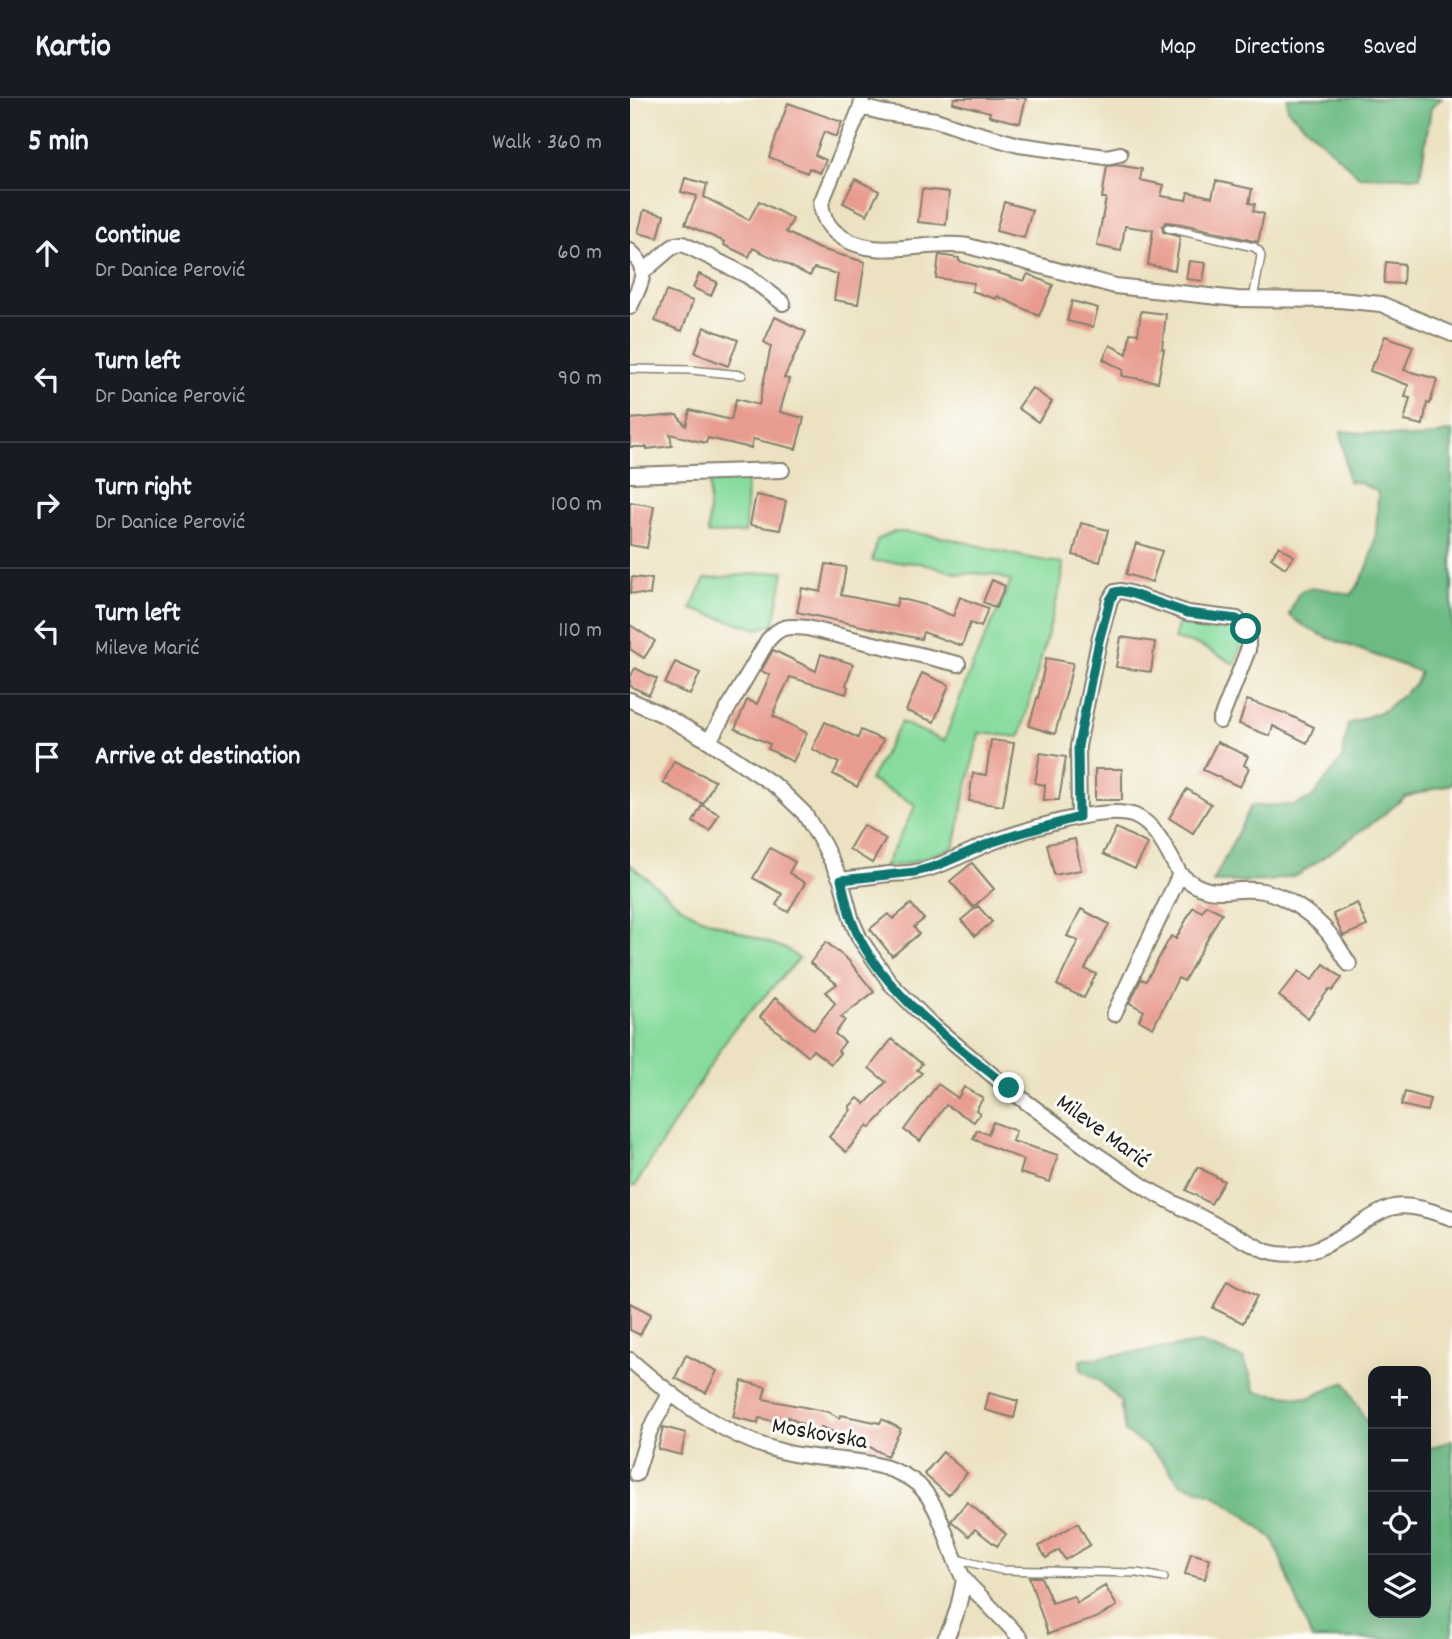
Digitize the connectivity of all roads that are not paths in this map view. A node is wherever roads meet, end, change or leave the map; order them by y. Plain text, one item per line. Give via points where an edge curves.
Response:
1 (861, 102) edge
2 (1120, 154) dead end
3 (1168, 228) dead end
4 (630, 251) edge
5 (643, 272) junction
6 (1254, 299) junction
7 (783, 303) dead end
8 (630, 307) edge
9 (1452, 334) edge
10 (630, 369) edge
11 (742, 375) dead end
12 (782, 470) dead end
13 (630, 475) edge
14 (958, 664) dead end
15 (630, 700) edge
16 (1220, 721) dead end
17 (709, 741) junction
18 (1079, 817) junction
19 (1180, 874) junction
20 (841, 880) junction
21 (1349, 964) dead end
22 (1114, 1014) dead end
23 (1452, 1219) edge
24 (630, 1360) edge
25 (670, 1394) junction
26 (636, 1474) dead end
27 (956, 1559) junction
28 (1164, 1578) dead end
29 (964, 1579) junction
30 (945, 1639) edge
31 (1021, 1639) edge

1 - 2 street via 885,113 936,120 1019,145
1 - 6 street via 821,203 831,229 852,244 885,249 956,244 1115,286
3 - 6 lane via 1259,251
4 - 5 street
5 - 7 street via 671,248 683,244 748,276
5 - 8 street
6 - 9 street via 1381,304
10 - 11 lane
12 - 13 street
14 - 17 street via 807,628 783,628 768,640
15 - 17 street, Mileve Marić
16 - 18 street via 1248,650 1244,626 1237,619 1188,613 1115,592 1099,641 1078,746
17 - 20 street, Mileve Marić via 777,787 804,813
18 - 19 street via 1117,813 1137,817 1159,838
18 - 20 street via 990,843 915,872
19 - 21 street via 1198,888 1265,891 1288,900 1324,928
19 - 22 street
20 - 23 street, Mileve Marić via 860,939 891,984 1009,1088 1149,1190 1265,1251 1284,1256 1317,1249 1388,1208 1410,1206
24 - 25 street, Moskovska
25 - 26 street via 650,1430
25 - 27 street, Moskovska via 763,1447 882,1467 909,1478 925,1492
27 - 28 lane via 1001,1570 1137,1573
27 - 29 street, Moskovska
29 - 30 street via 954,1625
29 - 31 street, Moskovska

